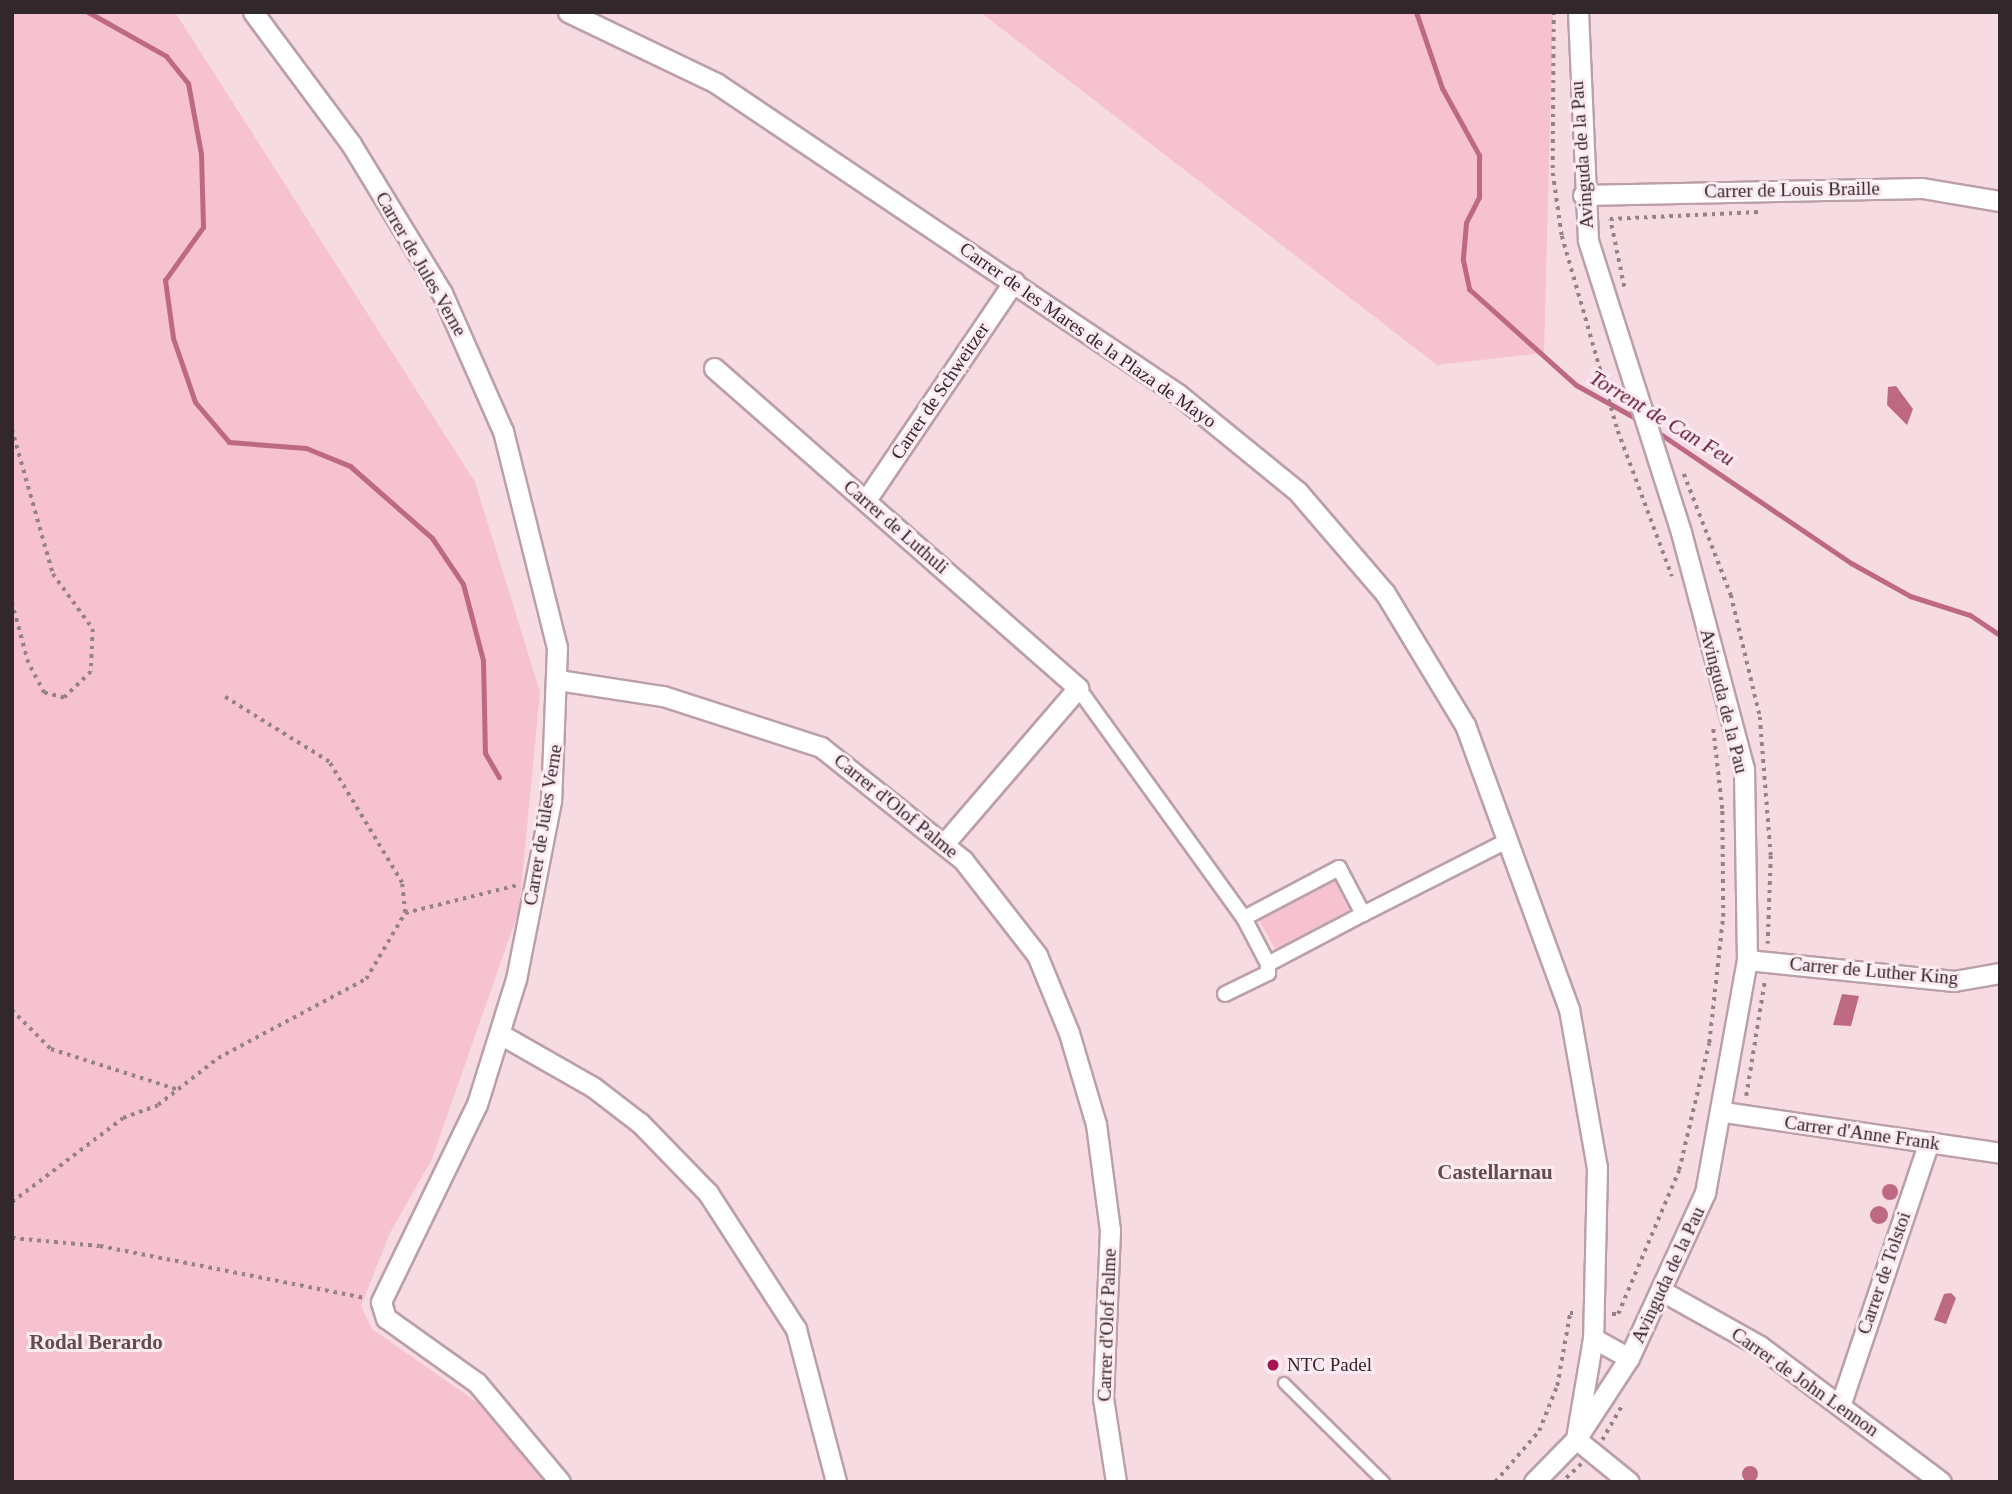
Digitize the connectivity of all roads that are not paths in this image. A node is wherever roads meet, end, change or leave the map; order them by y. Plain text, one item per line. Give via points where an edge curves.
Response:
1 (253, 12) edge
2 (568, 12) edge
3 (1578, 12) edge
4 (1583, 195) junction
5 (2000, 201) edge
6 (1014, 281) junction
7 (714, 368) dead end
8 (866, 500) junction
9 (558, 680) junction
10 (1078, 688) junction
11 (1509, 840) junction
12 (944, 844) junction
13 (1363, 914) junction
14 (1244, 918) junction
15 (1747, 960) junction
16 (1268, 964) junction
17 (2000, 973) edge
18 (1225, 994) dead end
19 (500, 1034) junction
20 (1733, 1114) junction
21 (1928, 1144) junction
22 (2000, 1153) edge
23 (1662, 1291) junction
24 (1592, 1338) junction
25 (1629, 1358) junction
26 (1284, 1383) dead end
27 (1840, 1403) junction
28 (1576, 1438) junction
29 (560, 1482) edge
30 (836, 1482) edge
31 (1116, 1482) edge
32 (1384, 1482) edge
33 (1534, 1482) edge
34 (1629, 1482) edge
35 (1941, 1482) edge

1 - 9 street, Carrer de Jules Verne via 351,144 442,293 477,368 503,431 538,559
2 - 6 street, Carrer de les Mares de la Plaza de Mayo via 716,83
3 - 4 street, Avinguda de la Pau
4 - 5 street, Carrer de Louis Braille via 1922,188
4 - 15 street, Avinguda de la Pau via 1588,240 1607,312 1681,532 1744,769
6 - 8 street, Carrer de Schweitzer
6 - 11 street, Carrer de les Mares de la Plaza de Mayo via 1178,394 1298,492 1385,593 1465,725
7 - 8 street, Carrer de Luthuli
8 - 10 street, Carrer de Luthuli
9 - 12 street, Carrer d'Olof Palme via 663,696 821,747
9 - 19 street, Carrer de Jules Verne via 551,801
10 - 12 street
10 - 14 street
11 - 13 street
11 - 24 street, Carrer de les Mares de la Plaza de Mayo via 1569,1009 1595,1154
12 - 31 street, Carrer d'Olof Palme via 1037,955 1069,1033 1096,1124 1110,1230 1103,1398
13 - 14 street via 1339,868
13 - 16 street
14 - 16 street
15 - 17 street, Carrer de Luther King via 1954,981
15 - 20 street, Avinguda de la Pau
16 - 18 street via 1268,973
19 - 29 street, Carrer de Jules Verne via 477,1104 381,1302 386,1318 477,1383
19 - 30 street via 593,1087 640,1123 708,1193 796,1329
20 - 21 street, Carrer d'Anne Frank
20 - 23 street, Avinguda de la Pau
21 - 22 street, Carrer d'Anne Frank via 1982,1146
21 - 27 street, Carrer de Tolstoi
23 - 25 street, Avinguda de la Pau
23 - 27 street, Carrer de John Lennon via 1760,1346
24 - 25 street
24 - 28 street, Carrer de les Mares de la Plaza de Mayo
25 - 28 street, Avinguda de la Pau
26 - 32 lane
27 - 35 street, Carrer de John Lennon
28 - 33 street, Avinguda de la Pau
28 - 34 street

